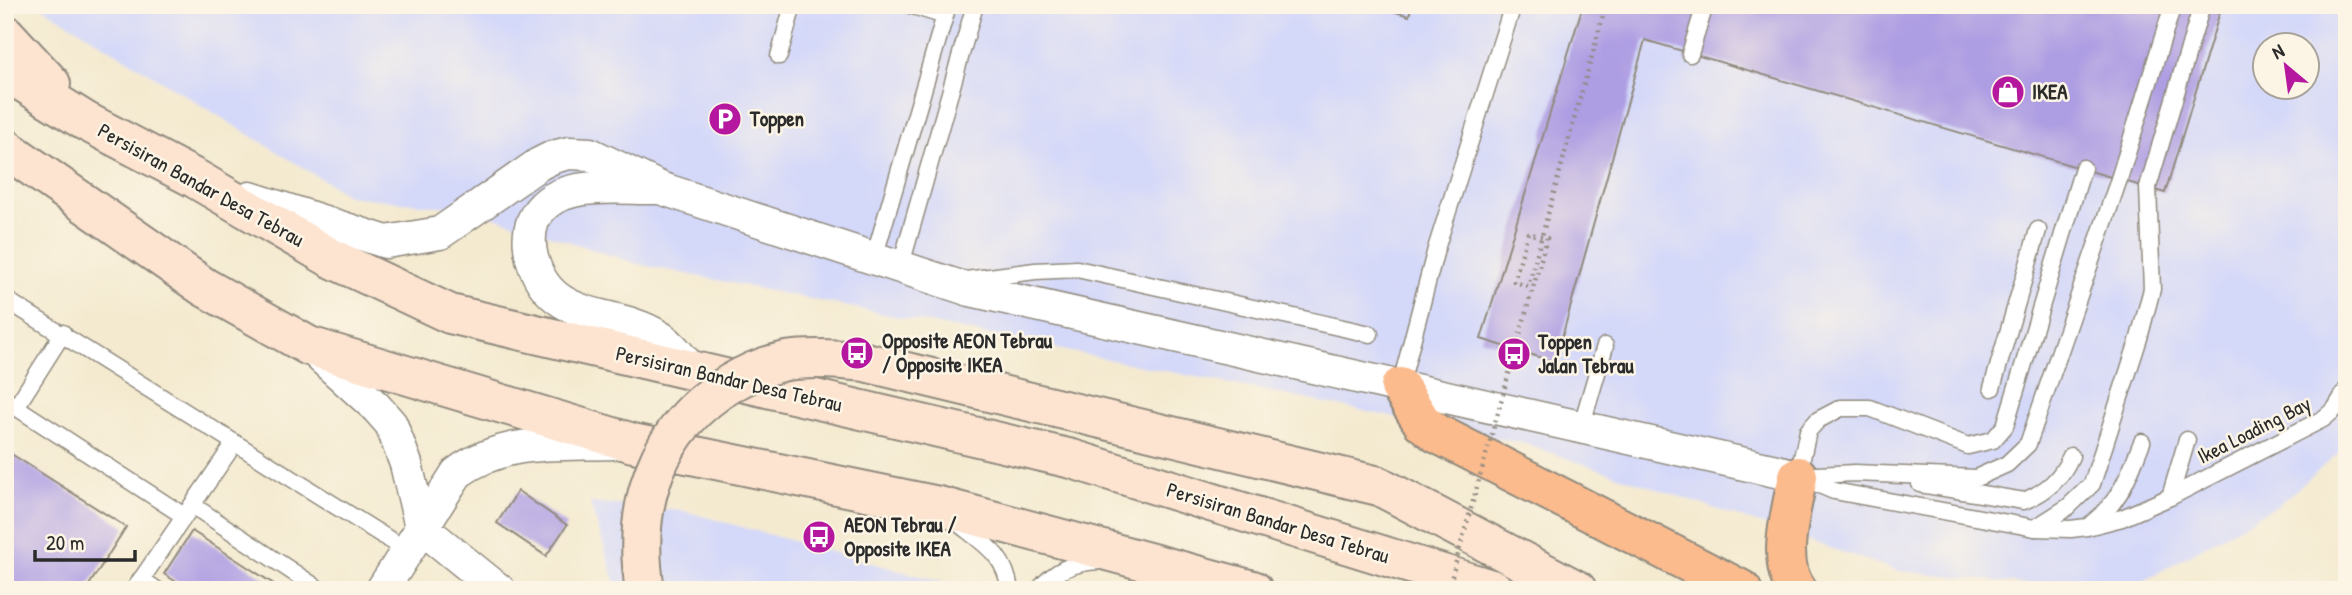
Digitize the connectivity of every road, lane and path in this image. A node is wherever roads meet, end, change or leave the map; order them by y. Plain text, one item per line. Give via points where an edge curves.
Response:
1 (793, 5) edge
2 (910, 5) edge
3 (975, 5) edge
4 (1513, 5) edge
5 (1606, 5) edge
6 (1705, 5) edge
7 (2173, 5) edge
8 (2202, 5) edge
9 (946, 11) edge
10 (5, 34) edge
11 (1690, 54) dead end
12 (779, 56) dead end
13 (5, 71) edge
14 (927, 75) junction
15 (953, 81) junction
16 (85, 121) junction
17 (5, 148) edge
18 (5, 164) edge
19 (2083, 168) dead end
20 (45, 174) junction
21 (196, 179) junction
22 (660, 188) junction
23 (2038, 230) dead end
24 (887, 263) junction
25 (946, 282) junction
26 (5, 299) edge
27 (63, 333) junction
28 (1370, 334) dead end
29 (309, 346) junction
30 (1605, 346) dead end
31 (692, 370) junction
32 (1400, 387) junction
33 (1992, 388) dead end
34 (2347, 389) edge
35 (10, 403) edge
36 (1581, 428) junction
37 (2187, 440) dead end
38 (2142, 442) dead end
39 (633, 443) junction
40 (234, 444) junction
41 (2071, 456) dead end
42 (1856, 473) junction
43 (1798, 476) junction
44 (2170, 497) junction
45 (939, 506) junction
46 (188, 511) junction
47 (2087, 527) junction
48 (2035, 528) junction
49 (413, 539) junction
50 (1147, 561) junction
51 (137, 584) edge
52 (157, 590) edge
53 (320, 590) edge
54 (382, 590) edge
55 (499, 590) edge
56 (645, 590) edge
57 (1010, 590) edge
58 (1039, 590) edge
59 (1194, 590) edge
60 (1254, 590) edge
61 (1448, 590) edge
62 (1494, 590) edge
63 (1577, 590) edge
64 (1742, 590) edge
65 (1797, 590) edge

1 - 12 lane
2 - 9 lane
3 - 15 lane
4 - 32 lane via 1436,249
5 - 61 path, bridge via 1528,286 1514,282 1518,267 1528,233 1547,238
6 - 11 lane
7 - 42 lane via 2028,444 2007,464 1976,478
8 - 48 lane via 2148,187 2152,289 2139,338 2092,484 2068,507
9 - 14 lane
10 - 16 main road
13 - 16 main road, Persisiran Bandar Desa Tebrau
14 - 15 lane
14 - 24 lane
15 - 24 lane
16 - 21 main road, Persisiran Bandar Desa Tebrau
17 - 20 main road
18 - 20 main road
19 - 43 lane via 2008,417 1993,440 1968,446 1870,408 1841,408 1808,431
20 - 29 main road via 204,287
21 - 22 street via 386,242 440,233 521,175 569,153 590,154
21 - 31 main road, Persisiran Bandar Desa Tebrau via 331,258 450,314
22 - 24 street
22 - 31 street via 585,189 557,196 540,208 528,243 545,285 561,302 659,336
23 - 33 lane
24 - 25 street
25 - 28 lane via 1077,270
25 - 32 street
26 - 27 lane
27 - 35 lane
27 - 40 lane
29 - 39 main road
29 - 49 street via 391,424 406,464
30 - 36 lane
31 - 62 main road, Persisiran Bandar Desa Tebrau via 1072,459
32 - 36 street
32 - 64 highway via 1422,422 1436,433
34 - 44 lane, Ikea Loading Bay via 2323,419
35 - 46 lane
36 - 43 street
37 - 44 lane
38 - 47 lane via 2122,493
39 - 45 main road
39 - 49 street via 521,446 474,460 457,473
40 - 46 lane
40 - 49 lane
41 - 42 lane via 2063,475 2024,501
42 - 43 lane
43 - 48 lane, Ikea Loading Bay via 1834,491
43 - 65 highway via 1785,556 1787,575
44 - 47 lane, Ikea Loading Bay via 2122,519
45 - 50 main road
45 - 57 lane via 993,550 1003,564
46 - 51 lane
46 - 53 lane
47 - 48 lane, Ikea Loading Bay
49 - 54 street
49 - 55 street
50 - 58 lane via 1083,562 1066,567
50 - 59 lane
50 - 60 main road
51 - 52 lane
56 - 63 main road, bridge via 640,555 642,518 671,437 693,410 714,393 760,369 835,358 1379,486

